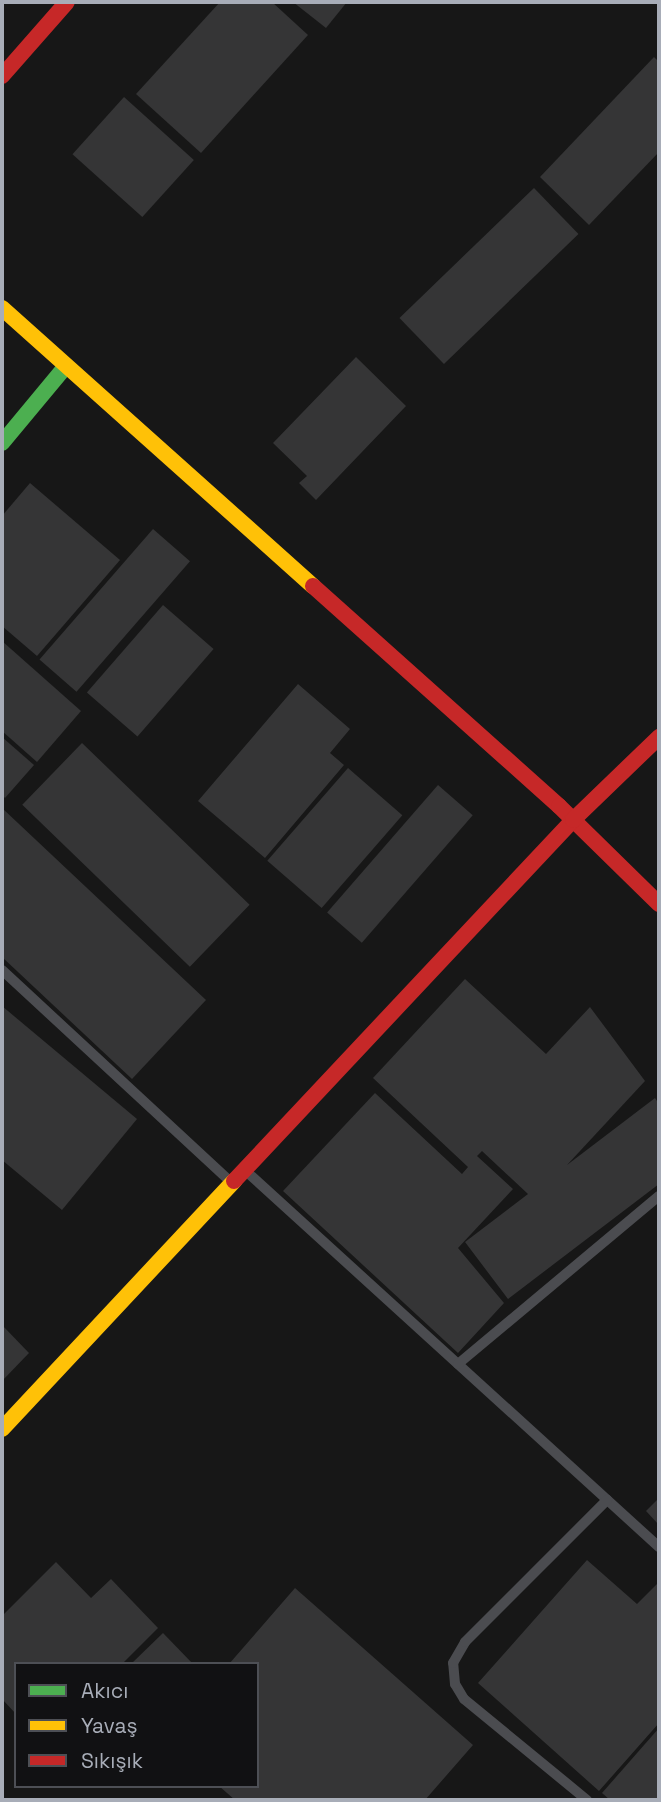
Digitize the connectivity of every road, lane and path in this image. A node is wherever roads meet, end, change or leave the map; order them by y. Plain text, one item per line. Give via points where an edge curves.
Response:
1 (67, 2) edge
2 (2, 76) edge
3 (2, 308) edge
4 (66, 366) junction
5 (2, 443) edge
6 (659, 737) edge
7 (573, 820) junction
8 (659, 904) edge
9 (2, 970) edge
10 (244, 1169) junction
11 (232, 1182) junction
12 (659, 1196) edge
13 (458, 1364) junction
14 (2, 1429) edge
15 (607, 1500) junction
16 (659, 1547) edge
17 (587, 1800) edge

1 - 2 street
3 - 4 street
4 - 5 street
4 - 7 street
6 - 7 street
7 - 8 street
7 - 10 street
9 - 11 lane
10 - 11 street
10 - 13 lane
11 - 14 street
12 - 13 lane
13 - 15 lane
15 - 16 lane
15 - 17 lane via 465,1642 453,1663 455,1684 464,1699

